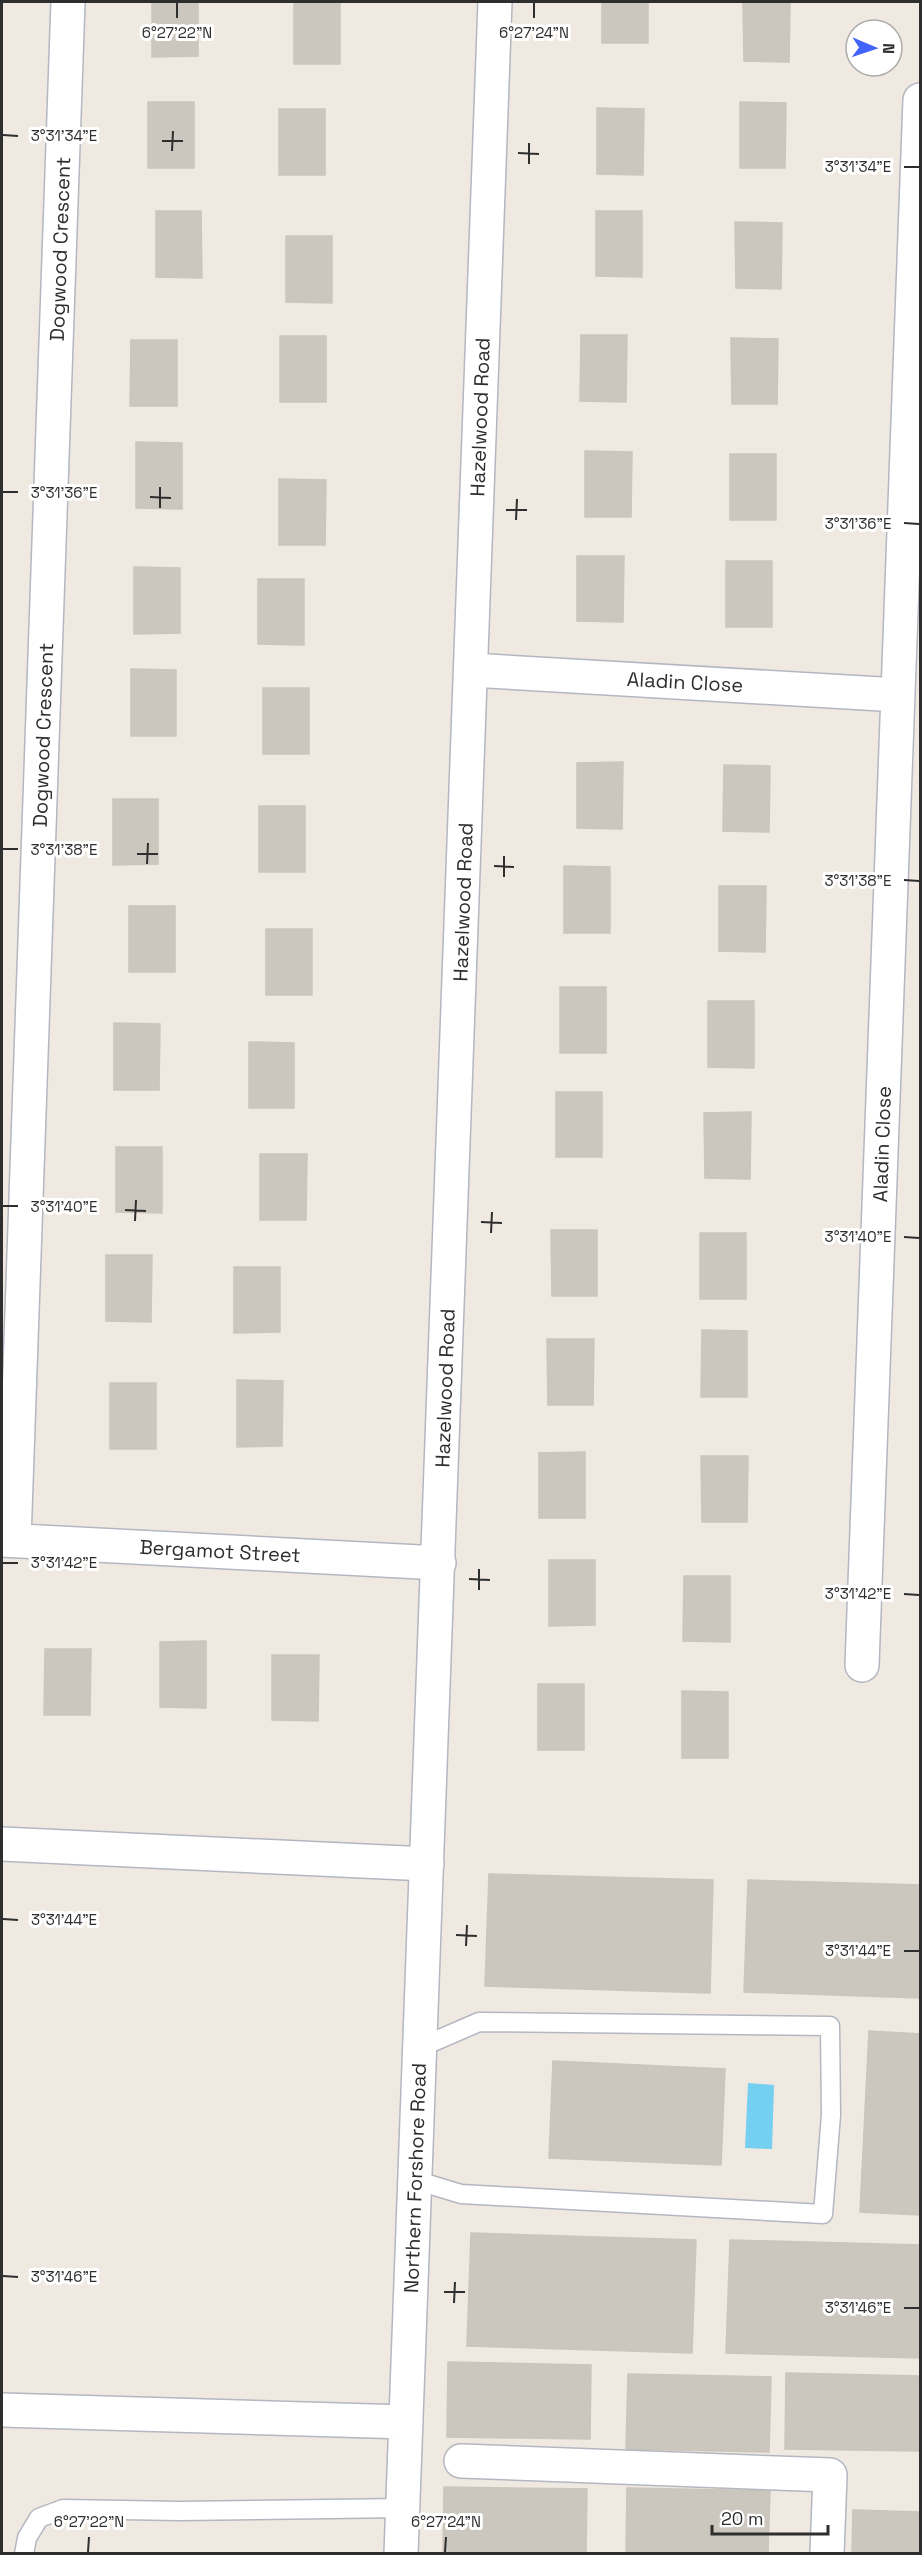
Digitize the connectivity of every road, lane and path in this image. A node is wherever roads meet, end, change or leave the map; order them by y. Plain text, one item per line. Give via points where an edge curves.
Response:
1 (68, 2) edge
2 (495, 2) edge
3 (921, 100) edge
4 (471, 670) junction
5 (898, 695) junction
6 (8, 1540) edge
7 (439, 1563) junction
8 (862, 1665) dead end
9 (430, 1803) joint
10 (2, 1844) edge
11 (427, 1864) junction
12 (419, 2048) junction
13 (415, 2180) junction
14 (2, 2410) edge
15 (406, 2422) junction
16 (461, 2461) dead end
17 (403, 2508) junction
18 (24, 2553) edge
19 (401, 2553) edge
20 (827, 2553) edge

1 - 6 street, Dogwood Crescent
2 - 4 street, Hazelwood Road
3 - 5 street, Aladin Close
4 - 5 street, Aladin Close
4 - 7 street, Hazelwood Road
5 - 8 street, Aladin Close
6 - 7 street, Bergamot Street
7 - 9 street, Hazelwood Road
9 - 11 street, Northern Forshore Road
10 - 11 street
11 - 12 street, Northern Forshore Road
12 - 13 street, Northern Forshore Road
12 - 13 lane via 479,2022 830,2026 831,2115 823,2214 461,2194
13 - 15 street, Northern Forshore Road
14 - 15 street
15 - 17 street, Northern Forshore Road
16 - 20 street via 830,2475
17 - 18 lane via 63,2509 39,2518 27,2538
17 - 19 street, Northern Forshore Road

